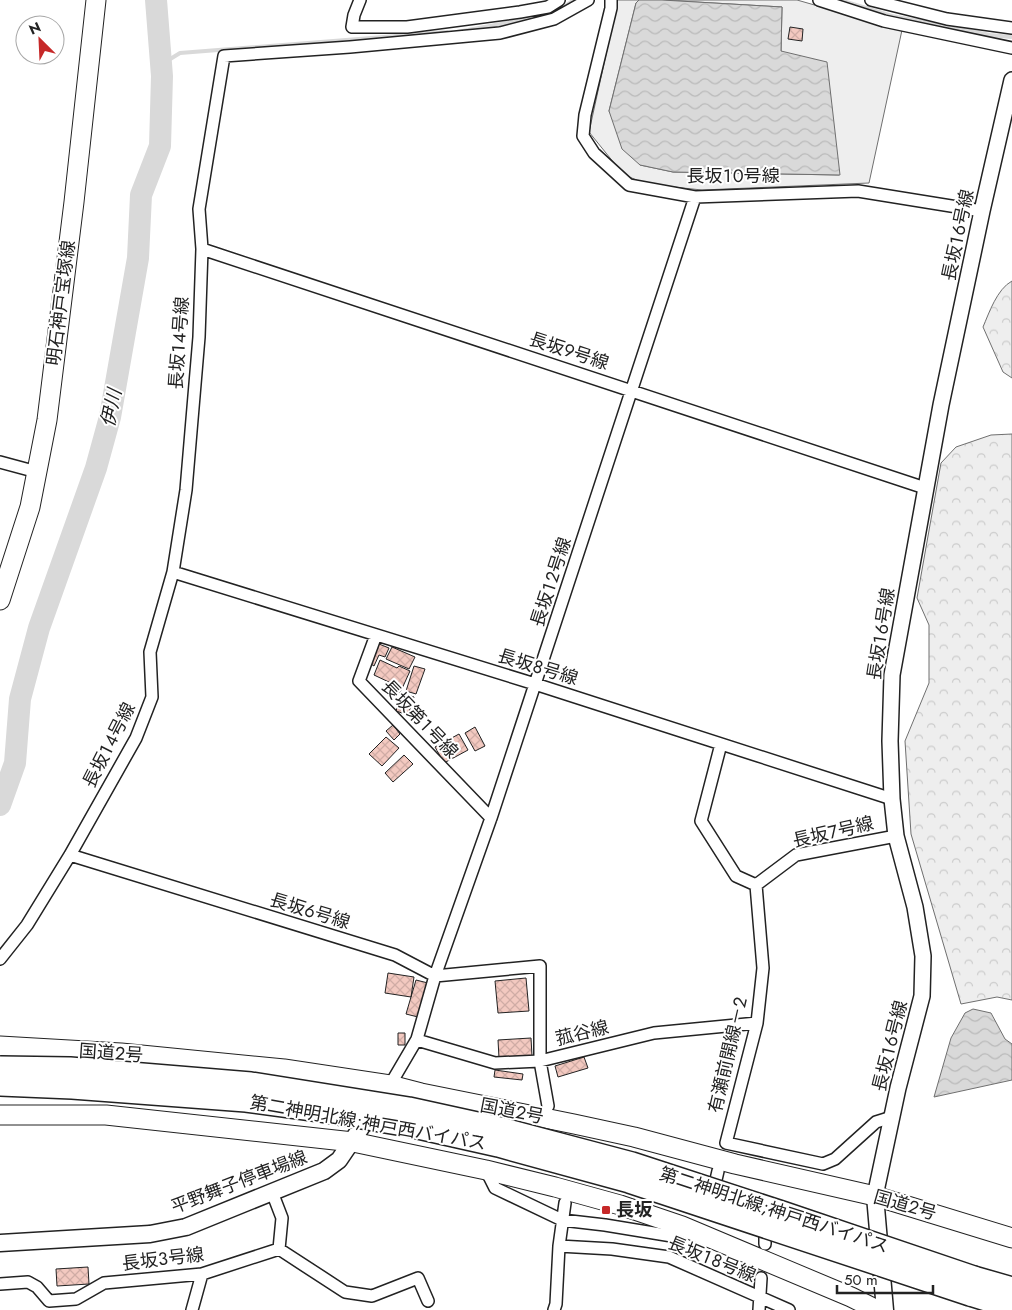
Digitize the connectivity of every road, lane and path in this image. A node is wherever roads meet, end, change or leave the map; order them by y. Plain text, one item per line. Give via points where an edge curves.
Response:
1 (96, 0) edge
2 (360, 0) edge
3 (559, 0) edge
4 (588, 0) edge
5 (611, 0) edge
6 (819, 0) edge
7 (871, 0) edge
8 (1012, 28) edge
9 (351, 37) junction
10 (1012, 48) edge
11 (1012, 80) edge
12 (696, 197) junction
13 (982, 212) junction
14 (202, 249) junction
15 (632, 390) junction
16 (0, 462) edge
17 (37, 472) junction
18 (925, 488) junction
19 (173, 572) junction
20 (0, 600) edge
21 (376, 635) junction
22 (535, 684) junction
23 (721, 744) junction
24 (892, 799) junction
25 (491, 818) junction
26 (896, 836) junction
27 (70, 855) junction
28 (756, 884) junction
29 (0, 959) edge
30 (435, 976) junction
31 (757, 1023) junction
32 (417, 1040) junction
33 (0, 1046) edge
34 (540, 1060) junction
35 (0, 1067) edge
36 (0, 1085) edge
37 (390, 1085) junction
38 (548, 1106) dead end
39 (0, 1114) edge
40 (892, 1117) junction
41 (550, 1128) dead end
42 (353, 1142) junction
43 (561, 1157) junction
44 (486, 1170) junction
45 (718, 1172) dead end
46 (568, 1178) dead end
47 (272, 1192) junction
48 (875, 1196) junction
49 (711, 1200) junction
50 (565, 1203) dead end
51 (562, 1220) junction
52 (682, 1226) junction
53 (1012, 1238) edge
54 (0, 1244) edge
55 (765, 1244) tunnel mouth
56 (559, 1246) junction
57 (279, 1249) junction
58 (202, 1274) junction
59 (762, 1278) tunnel mouth
60 (0, 1284) edge
61 (972, 1286) junction
62 (1012, 1288) edge
63 (760, 1297) junction
64 (428, 1301) dead end
65 (1012, 1308) edge
66 (192, 1310) edge
67 (554, 1310) edge
68 (759, 1310) edge
69 (789, 1310) edge
70 (877, 1310) edge
71 (885, 1310) edge

1 - 17 main road, 明石神戸宝塚線 via 48,410
2 - 9 street
3 - 9 street via 548,7 520,12
4 - 9 street, 長坂１４号線 via 554,19 500,33
5 - 12 street, 長坂１０号線 via 584,115 583,136 594,153 629,185
6 - 10 street via 884,21
7 - 8 street via 947,20
9 - 14 street, 長坂１４号線 via 224,56 199,209
11 - 13 street, 長坂１６号線
12 - 13 street, 長坂１０号線 via 858,191
12 - 15 street, 長坂１２号線
13 - 18 street, 長坂１６号線
14 - 15 street, 長坂９号線
14 - 19 street, 長坂１４号線 via 199,337 186,480
15 - 18 street, 長坂９号線
15 - 22 street, 長坂１２号線
16 - 17 street
17 - 20 main road, 明石神戸宝塚線 via 30,507
18 - 24 street, 長坂１６号線 via 892,675
19 - 21 street, 長坂８号線
19 - 27 street, 長坂１４号線 via 150,652 152,697 136,738
21 - 22 street, 長坂８号線
21 - 25 street, 長坂第１号線 via 359,681
22 - 23 street, 長坂８号線
22 - 25 street, 長坂１２号線
23 - 24 street, 長坂８号線
23 - 28 street via 702,821 736,876
24 - 26 street, 長坂１６号線
25 - 30 street, 長坂１２号線
26 - 28 street, 長坂７号線 via 796,855
26 - 40 street, 長坂１６号線 via 924,956 922,996
27 - 29 street, 長坂１４号線 via 27,925
27 - 30 street, 長坂６号線 via 395,955
28 - 31 street, 有瀬前開線－２ via 762,968
30 - 32 street, 長坂１２号線
30 - 34 street via 540,966
31 - 34 street, 菰谷線 via 654,1033
31 - 40 street, 有瀬前開線－２ via 726,1143 823,1164 836,1159 876,1122
32 - 34 street, 菰谷線 via 495,1063
32 - 37 street, 長坂１２号線
33 - 37 main road, 国道2号 via 122,1053 284,1069
34 - 38 street
35 - 61 highway, 第二神明北線;神戸西バイパス, bridge via 70,1068 251,1083 409,1108 500,1128 632,1163 782,1212
36 - 61 highway, 第二神明北線;神戸西バイパス, bridge via 246,1101 427,1130 629,1182
37 - 42 main road, 平野舞子停車場線
37 - 48 main road, 国道2号 via 634,1137
39 - 42 main road via 106,1115
40 - 48 street, 長坂１６号線
41 - 43 street
42 - 44 main road
42 - 47 main road, 平野舞子停車場線 via 339,1160 324,1171
43 - 46 street
43 - 49 street via 659,1182
44 - 51 street via 495,1188
44 - 52 main road via 620,1205
45 - 49 street
47 - 54 main road, 平野舞子停車場線 via 186,1227 150,1234
47 - 57 street via 282,1218
48 - 53 main road, 国道2号
48 - 71 main road
49 - 55 street via 765,1219
50 - 51 street
51 - 52 street via 672,1236
51 - 56 street
52 - 70 main road
56 - 63 street, 長坂１８号線 via 612,1248 669,1256
56 - 67 street
57 - 58 street, 長坂３号線
57 - 64 street via 345,1292 372,1296 418,1278
58 - 60 street, 長坂３号線 via 104,1283 76,1299 49,1301 28,1282
58 - 66 street
59 - 63 street
61 - 62 highway, 第二神明北線;神戸西バイパス
61 - 65 highway, 第二神明北線;神戸西バイパス
63 - 68 street
63 - 69 street, 長坂１８号線

